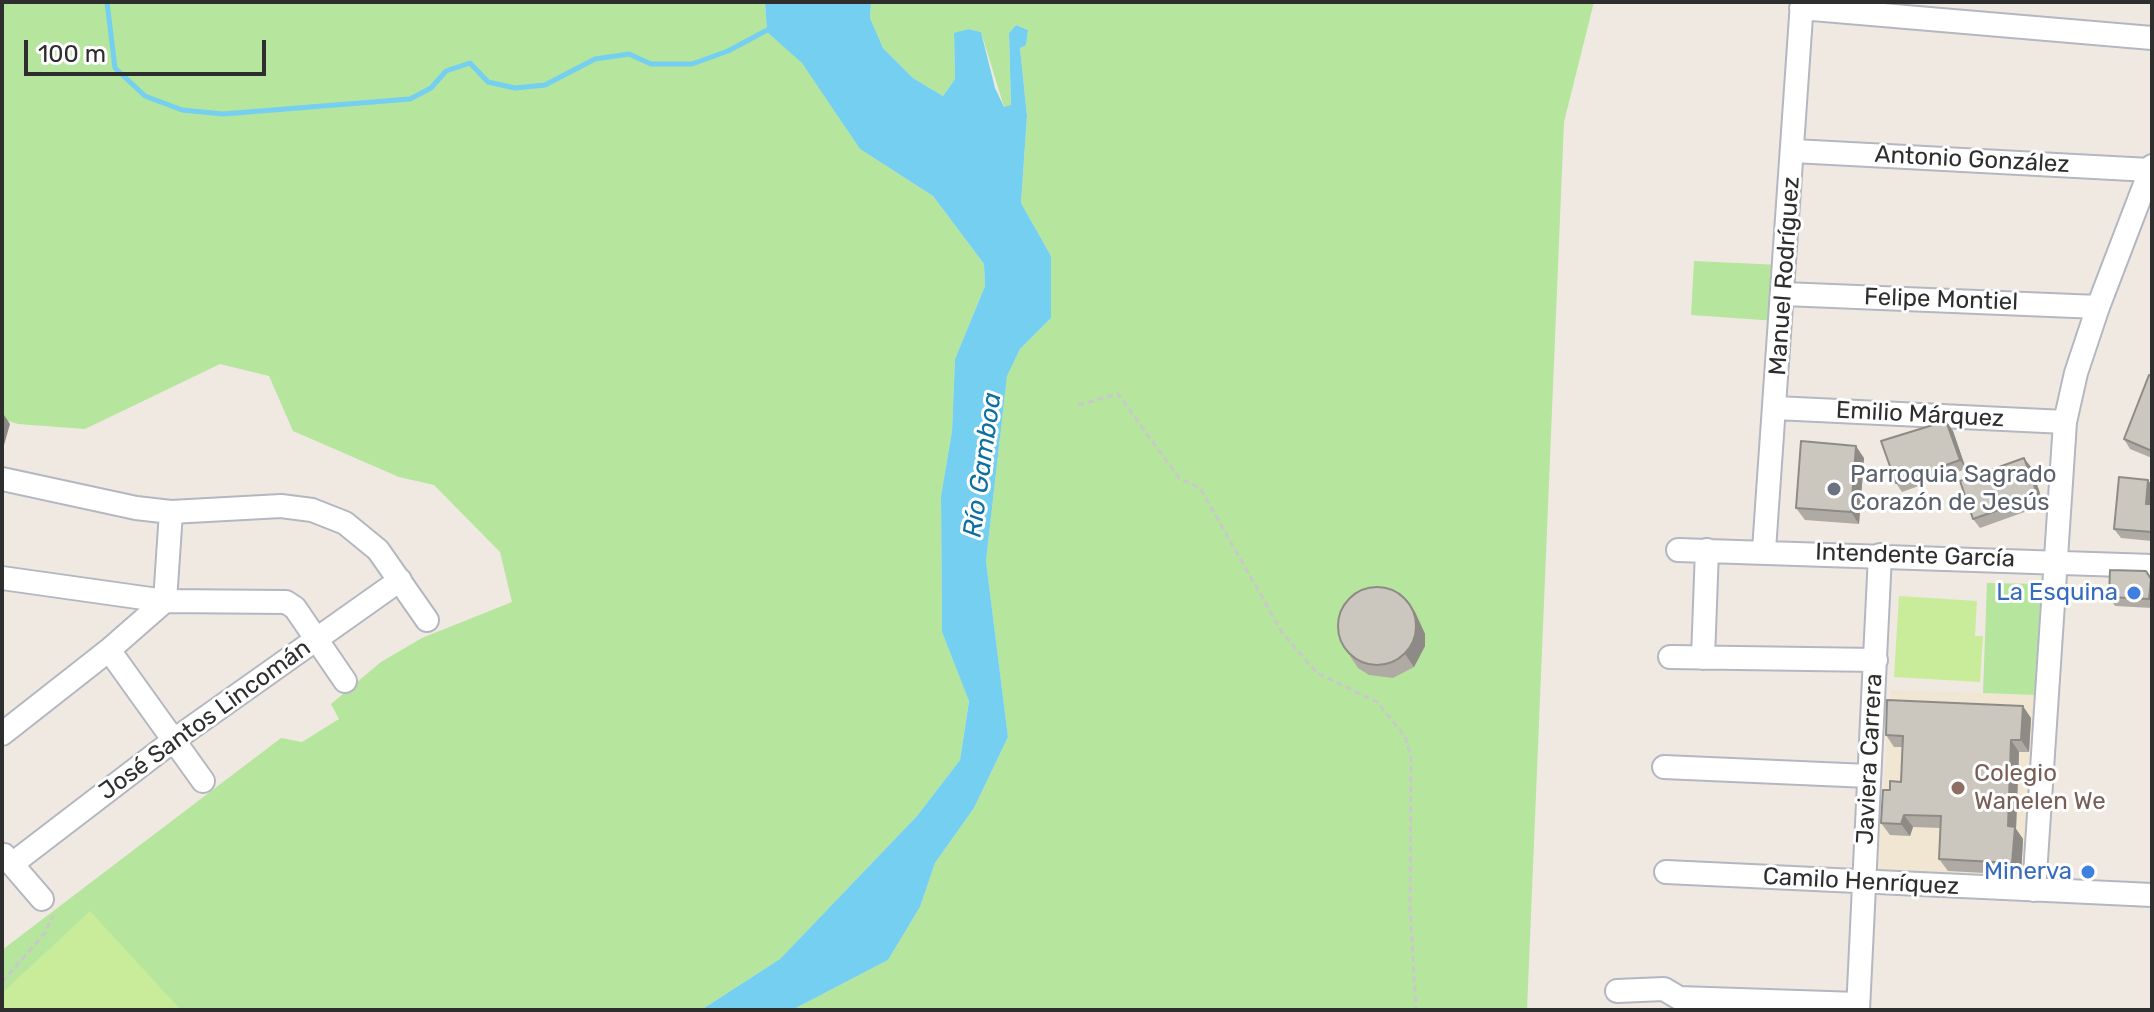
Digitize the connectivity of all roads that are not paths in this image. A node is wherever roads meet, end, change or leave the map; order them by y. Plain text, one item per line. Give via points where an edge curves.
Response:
1 (1801, 5) edge
2 (2152, 38) edge
3 (1794, 151) junction
4 (2151, 168) edge
5 (1784, 294) junction
6 (2098, 307) junction
7 (1776, 408) junction
8 (2065, 422) junction
9 (2, 479) edge
10 (171, 512) junction
11 (1678, 550) dead end
12 (1707, 550) junction
13 (1764, 550) junction
14 (1880, 555) junction
15 (2055, 562) junction
16 (2152, 566) edge
17 (400, 580) junction
18 (8, 585) edge
19 (165, 601) junction
20 (427, 620) dead end
21 (316, 639) junction
22 (109, 650) junction
23 (1670, 657) dead end
24 (1703, 658) junction
25 (1876, 660) junction
26 (345, 681) dead end
27 (2, 734) edge
28 (174, 740) junction
29 (1664, 767) dead end
30 (1868, 776) junction
31 (203, 781) dead end
32 (7, 859) edge
33 (1666, 872) dead end
34 (1864, 882) junction
35 (2034, 890) junction
36 (2152, 895) edge
37 (42, 899) road end
38 (1617, 991) dead end
39 (1858, 1007) edge

1 - 2 street
1 - 3 street, Manuel Rodríguez
3 - 4 street, Antonio González
3 - 5 street, Manuel Rodríguez
4 - 6 street
5 - 6 street, Felipe Montiel
5 - 7 street, Manuel Rodríguez
6 - 8 street
7 - 8 street, Emilio Márquez
7 - 13 street, Manuel Rodríguez
8 - 15 street
9 - 10 street
10 - 17 street via 281,506 312,510 356,532 378,550
10 - 19 street
11 - 12 street, Intendente García
12 - 13 street, Intendente García
12 - 24 street
13 - 14 street, Intendente García
14 - 15 street, Intendente García
14 - 25 street, Javiera Carrera
15 - 16 street, Intendente García
15 - 35 street
17 - 20 street
17 - 21 street, José Santos Lincomán
18 - 19 street
19 - 21 street via 286,602
19 - 22 street
21 - 26 street
21 - 28 street, José Santos Lincomán
22 - 27 street
22 - 28 street
23 - 24 street
24 - 25 street
25 - 30 street, Javiera Carrera
28 - 31 street
28 - 32 street, José Santos Lincomán
29 - 30 street
30 - 34 street, Javiera Carrera
32 - 37 street
33 - 34 street, Camilo Henríquez
34 - 35 street, Camilo Henríquez
34 - 39 street, Javiera Carrera
35 - 36 street, Camilo Henríquez
38 - 39 street via 1664,989 1679,998

